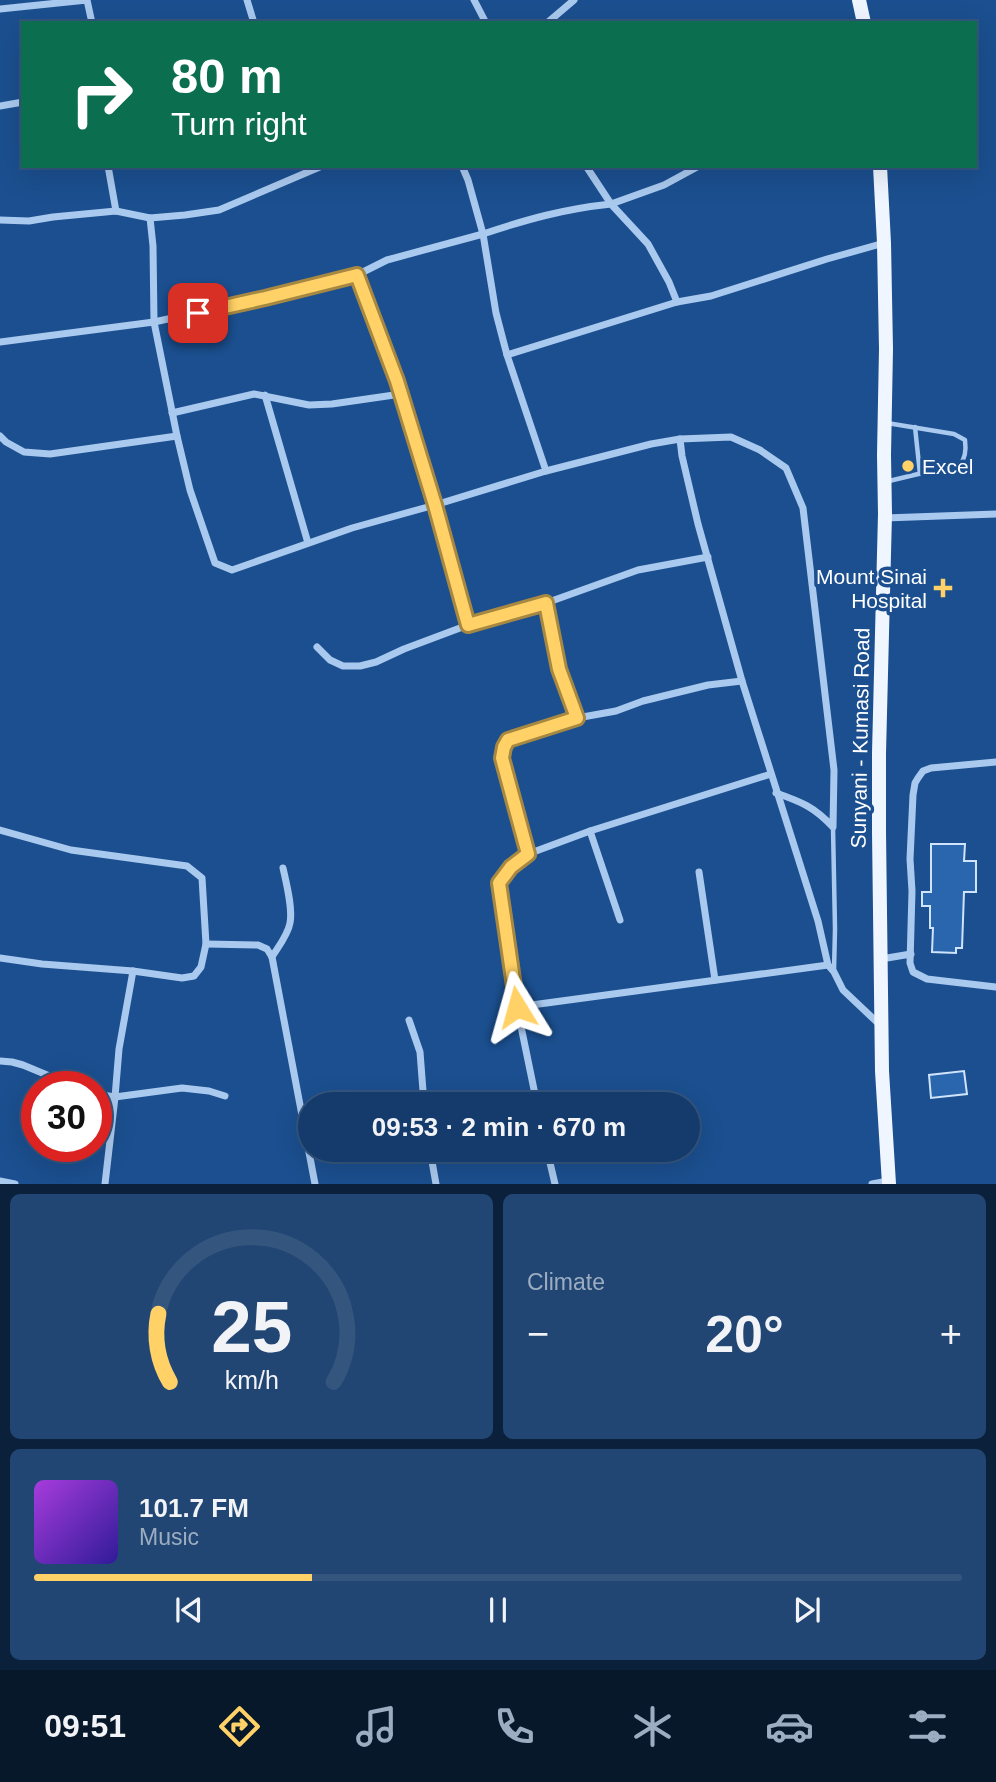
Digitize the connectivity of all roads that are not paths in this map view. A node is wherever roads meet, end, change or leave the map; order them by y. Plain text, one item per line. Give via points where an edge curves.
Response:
1 (247, 0) edge
2 (474, 0) edge
3 (574, 0) edge
4 (859, 0) edge
5 (0, 9) edge
6 (92, 21) edge
7 (253, 21) edge
8 (485, 21) edge
9 (549, 21) edge
10 (863, 21) edge
11 (21, 102) edge
12 (0, 106) edge
13 (108, 168) edge
14 (297, 168) edge
15 (317, 168) edge
16 (463, 168) edge
17 (587, 168) edge
18 (695, 168) edge
19 (880, 168) edge
20 (299, 175) junction
21 (611, 204) junction
22 (116, 211) junction
23 (150, 218) junction
24 (0, 220) edge
25 (483, 234) junction
26 (884, 243) junction
27 (357, 275) junction
28 (677, 302) junction
29 (154, 322) junction
30 (0, 342) edge
31 (507, 355) junction
32 (401, 394) junction
33 (265, 395) junction
34 (172, 413) junction
35 (885, 422) junction
36 (915, 428) junction
37 (0, 436) edge
38 (177, 436) junction
39 (680, 439) junction
40 (546, 471) junction
41 (920, 474) junction
42 (884, 482) junction
43 (435, 505) junction
44 (996, 514) edge
45 (885, 518) junction
46 (308, 543) junction
47 (708, 557) junction
48 (546, 603) junction
49 (468, 625) junction
50 (317, 647) dead end
51 (742, 681) junction
52 (577, 718) junction
53 (996, 762) edge
54 (771, 774) junction
55 (776, 793) junction
56 (833, 827) junction
57 (0, 830) edge
58 (590, 831) junction
59 (528, 854) junction
60 (283, 868) dead end
61 (699, 872) dead end
62 (620, 920) dead end
63 (206, 944) junction
64 (911, 954) junction
65 (272, 957) junction
66 (0, 958) edge
67 (881, 959) junction
68 (828, 965) junction
69 (133, 971) junction
70 (834, 972) junction
71 (715, 980) junction
72 (996, 987) edge
73 (517, 1007) junction
74 (409, 1020) dead end
75 (881, 1025) junction
76 (0, 1061) edge
77 (37, 1071) edge
78 (423, 1092) edge
79 (535, 1092) edge
80 (225, 1096) dead end
81 (112, 1097) edge
82 (115, 1097) junction
83 (432, 1162) edge
84 (550, 1162) edge
85 (3, 1182) edge
86 (889, 1182) edge
87 (15, 1184) edge
88 (105, 1184) edge
89 (315, 1184) edge
90 (436, 1184) edge
91 (555, 1184) edge
92 (872, 1184) edge

1 - 7 street
2 - 8 street
3 - 9 street
4 - 10 main road
5 - 6 street via 87,0
11 - 12 street
13 - 22 street
14 - 20 street
15 - 20 street
16 - 25 street
17 - 21 street
18 - 21 street
19 - 26 main road, Sunyani - Kumasi Road
20 - 23 street via 219,210
21 - 25 street via 555,212
21 - 28 street via 648,244
22 - 23 street
22 - 24 street
23 - 29 street
25 - 27 street via 387,260
25 - 31 street
26 - 28 street via 711,296
26 - 35 main road, Sunyani - Kumasi Road
27 - 29 street
27 - 32 street
28 - 31 street
29 - 30 street
29 - 34 street
31 - 40 street
32 - 33 street via 309,405
32 - 43 street
33 - 34 street
33 - 46 street
34 - 38 street
35 - 36 lane
35 - 42 main road, Sunyani - Kumasi Road
36 - 41 lane
36 - 41 lane via 965,440 960,464
37 - 38 street via 24,452 50,454
38 - 46 street via 215,563 232,570
39 - 40 street
39 - 47 street
39 - 56 street via 731,437 786,468 795,484 803,508 834,769
40 - 43 street
41 - 42 lane
42 - 45 main road, Sunyani - Kumasi Road
43 - 46 street
43 - 49 street
44 - 45 street
45 - 67 main road, Sunyani - Kumasi Road via 879,753
47 - 48 street via 638,570
47 - 51 street
48 - 49 street
48 - 52 street via 559,669
49 - 50 street via 360,666 343,666
51 - 52 street via 708,685
51 - 54 street
52 - 59 street via 508,740 504,747 502,758
53 - 64 street via 931,768 915,783
54 - 55 street
54 - 58 street
55 - 56 street via 806,804
55 - 68 street
56 - 70 lane
57 - 63 street via 71,850 187,866 202,878
58 - 59 street
58 - 62 street
59 - 73 street via 499,883
60 - 65 street via 290,923
61 - 71 street
63 - 65 street via 258,945
63 - 69 street via 194,976
64 - 67 street
64 - 72 street via 911,968 927,979
65 - 89 street
66 - 69 street
67 - 75 main road, Sunyani - Kumasi Road
68 - 70 street
68 - 71 street
69 - 82 street
70 - 75 street via 843,990
71 - 73 street
73 - 79 street
74 - 78 street via 420,1052
75 - 86 main road, Sunyani - Kumasi Road
76 - 77 street
80 - 82 street via 182,1088
81 - 82 street
82 - 88 street
83 - 90 street
84 - 91 street
85 - 87 street
86 - 92 street

